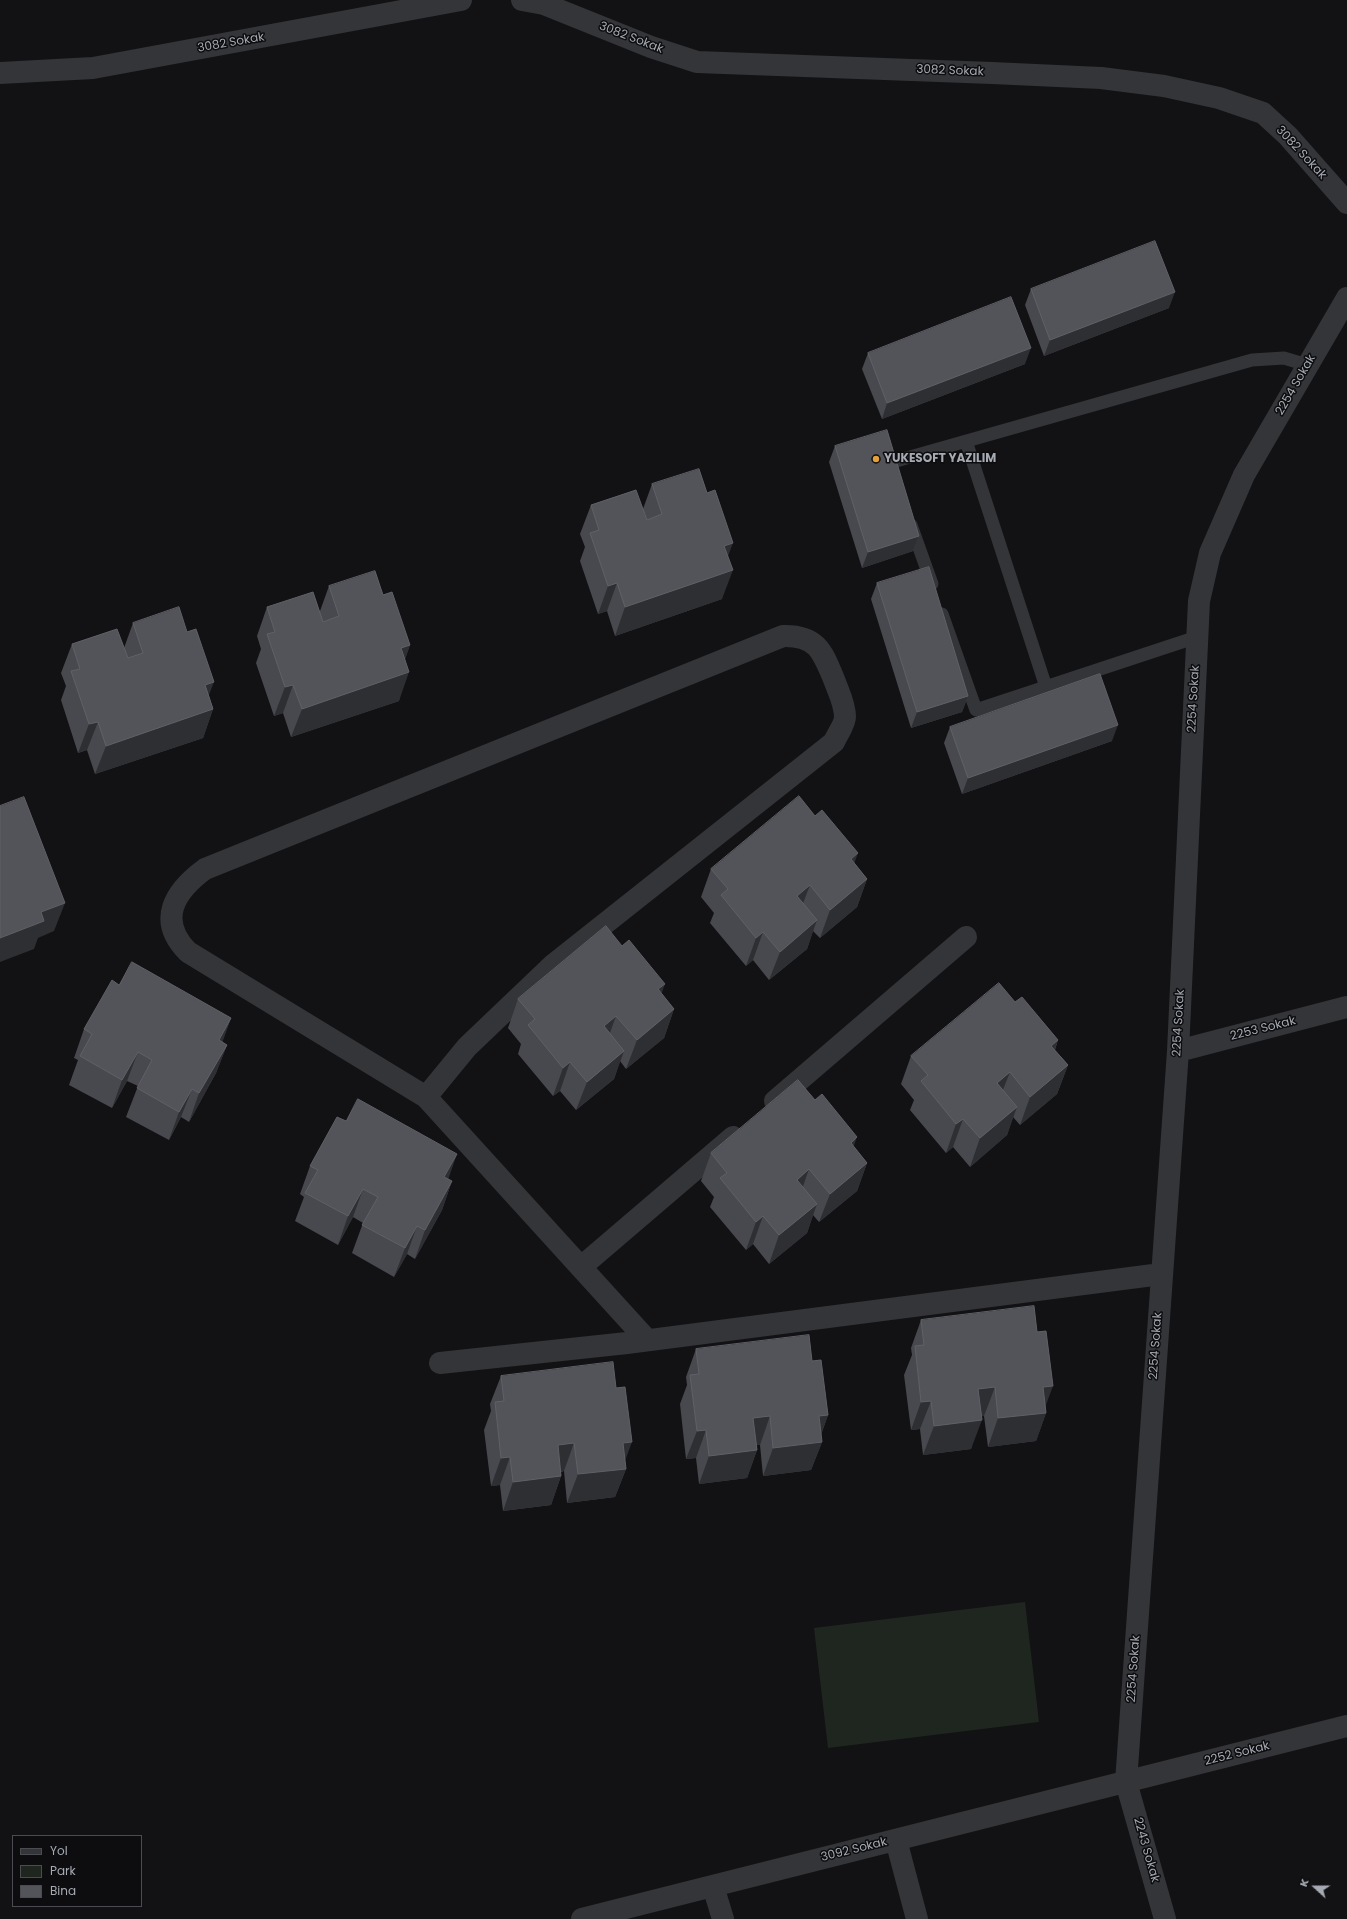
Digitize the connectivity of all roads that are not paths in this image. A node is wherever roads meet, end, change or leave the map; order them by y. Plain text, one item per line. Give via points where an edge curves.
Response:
1 (461, 0) edge
2 (522, 0) edge
3 (0, 73) edge
4 (1347, 203) edge
5 (1347, 298) edge
6 (1307, 365) junction
7 (966, 441) junction
8 (897, 485) edge
9 (908, 515) edge
10 (1197, 637) junction
11 (1046, 687) junction
12 (966, 937) dead end
13 (1347, 1008) edge
14 (1178, 1051) junction
15 (426, 1097) junction
16 (581, 1267) junction
17 (1162, 1274) junction
18 (647, 1340) junction
19 (440, 1364) dead end
20 (1347, 1726) edge
21 (1126, 1782) junction
22 (896, 1840) junction
23 (714, 1886) junction
24 (582, 1919) edge
25 (723, 1919) edge
26 (918, 1919) edge
27 (1166, 1919) edge

1 - 3 street, 3082 Sokak via 93,68
2 - 4 street, 3082 Sokak via 544,4 651,47 697,62 1101,78 1164,86 1219,98 1262,113 1288,136
5 - 6 street, 2254 Sokak
6 - 7 lane via 1284,358 1252,360
6 - 10 street, 2254 Sokak via 1244,475 1210,553 1199,601
7 - 8 lane via 889,463
7 - 11 lane
9 - 11 lane via 976,710
10 - 11 lane
10 - 14 street, 2254 Sokak
12 - 16 street
13 - 14 street, 2253 Sokak
14 - 17 street, 2254 Sokak
15 - 15 street via 188,952 176,935 172,915 178,895 188,881 205,868 783,636 801,637 816,644 823,653 843,702 845,718 834,742 554,964 466,1047
15 - 16 street
16 - 18 street
17 - 18 street
17 - 21 street, 2254 Sokak
18 - 19 street
20 - 21 street, 2252 Sokak
21 - 22 street, 3092 Sokak
21 - 27 street, 2243 Sokak
22 - 23 street, 3092 Sokak
22 - 26 street
23 - 24 street, 3092 Sokak
23 - 25 street

